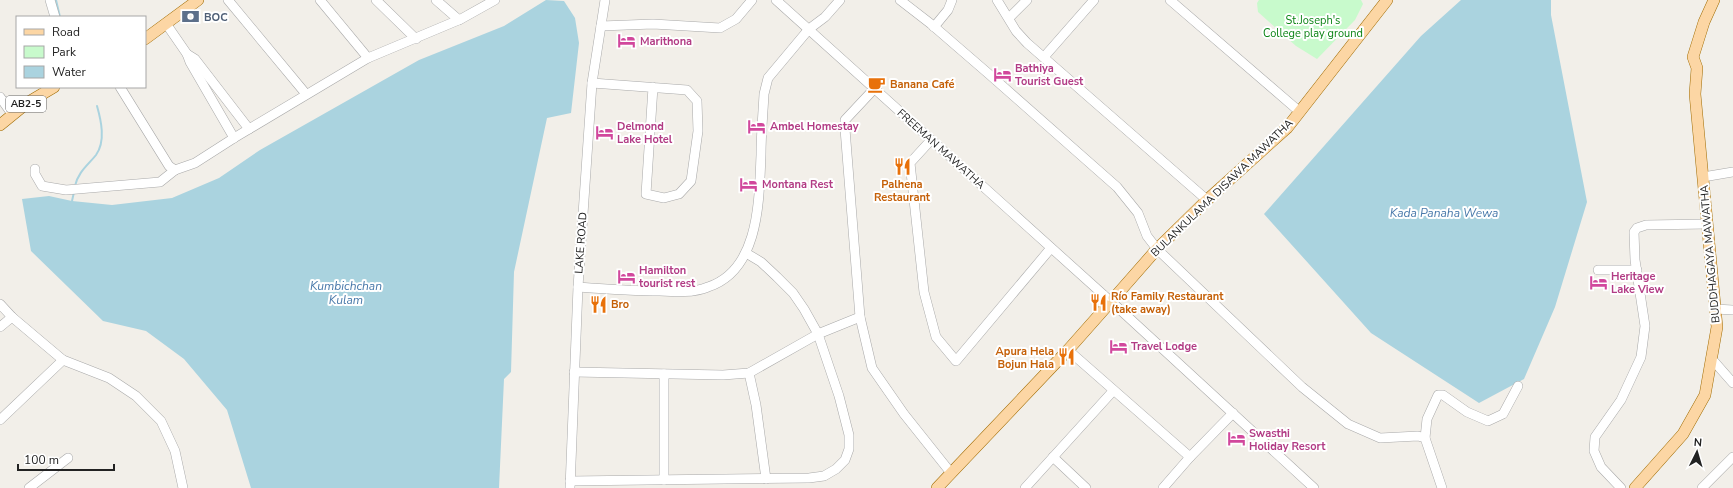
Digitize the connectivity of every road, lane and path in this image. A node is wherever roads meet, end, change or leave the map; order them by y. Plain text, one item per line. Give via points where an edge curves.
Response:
1 (50, 0) edge
2 (198, 0) edge
3 (228, 0) edge
4 (320, 0) edge
5 (376, 0) edge
6 (436, 0) edge
7 (494, 0) edge
8 (605, 0) edge
9 (752, 0) edge
10 (776, 0) edge
11 (840, 0) edge
12 (900, 0) edge
13 (952, 0) edge
14 (997, 0) edge
15 (1027, 0) edge
16 (1094, 0) edge
17 (1170, 0) edge
18 (1386, 0) edge
19 (1714, 0) edge
20 (55, 16) edge
21 (1009, 18) junction
22 (459, 20) junction
23 (166, 25) junction
24 (601, 26) junction
25 (934, 26) junction
26 (809, 29) junction
27 (146, 38) edge
28 (416, 39) junction
29 (187, 54) junction
30 (1044, 57) junction
31 (368, 58) junction
32 (592, 83) junction
33 (653, 87) junction
34 (52, 88) edge
35 (121, 88) edge
36 (874, 88) junction
37 (306, 94) junction
38 (0, 97) edge
39 (1300, 112) junction
40 (12, 114) junction
41 (0, 124) edge
42 (249, 129) junction
43 (234, 138) junction
44 (931, 140) junction
45 (35, 169) dead end
46 (175, 170) junction
47 (1733, 172) edge
48 (1703, 177) junction
49 (1207, 200) junction
50 (1707, 224) junction
51 (1051, 248) junction
52 (1157, 249) junction
53 (746, 253) junction
54 (1598, 270) dead end
55 (1637, 270) junction
56 (578, 287) junction
57 (1110, 302) junction
58 (0, 304) edge
59 (1715, 309) junction
60 (1733, 310) edge
61 (12, 317) junction
62 (860, 317) junction
63 (0, 327) edge
64 (818, 334) junction
65 (1068, 350) junction
66 (1711, 358) junction
67 (63, 360) junction
68 (574, 372) junction
69 (749, 373) junction
70 (664, 374) junction
71 (1733, 383) edge
72 (1518, 386) dead end
73 (1113, 391) junction
74 (1233, 413) junction
75 (0, 420) edge
76 (1425, 438) junction
77 (1190, 457) junction
78 (1733, 457) edge
79 (68, 458) dead end
80 (1053, 458) junction
81 (951, 474) junction
82 (664, 480) junction
83 (770, 482) edge
84 (570, 484) edge
85 (1167, 487) edge
86 (1637, 487) edge
87 (29, 488) edge
88 (183, 488) edge
89 (937, 488) edge
90 (1025, 488) edge
91 (1086, 488) edge
92 (1314, 488) edge
93 (1442, 488) edge
94 (1621, 488) edge
95 (1702, 488) edge

1 - 20 street
2 - 23 main road
3 - 37 street
4 - 31 street
5 - 28 street
6 - 22 street
7 - 22 street
8 - 24 street, LAKE ROAD
9 - 24 street via 736,19 720,28 652,24
10 - 26 street, FREEMAN MAWATHA
11 - 26 street via 825,17
12 - 25 street
13 - 25 street via 948,10
14 - 21 street
15 - 21 street
16 - 30 street
17 - 39 street
18 - 39 main road, BULANKULAMA DISAWA MAWATHA
19 - 48 main road, BUDDHAGAYA MAWATHA via 1700,32 1693,57 1697,68 1695,94
21 - 30 street via 1021,37
22 - 28 street
23 - 27 main road
23 - 29 street
24 - 32 street, LAKE ROAD
25 - 52 street via 1117,187 1138,213 1147,236
26 - 36 street, FREEMAN MAWATHA
26 - 53 street via 768,78 764,94 759,198 755,227
28 - 31 street
29 - 42 street via 195,59
29 - 43 street
30 - 49 street
31 - 37 street
32 - 33 street
32 - 56 street, LAKE ROAD
33 - 33 street via 687,90 697,101 698,130 691,181 679,194 664,198 646,194
34 - 40 main road, AB2-5
35 - 46 street via 169,166
36 - 44 street, FREEMAN MAWATHA
36 - 62 street via 845,120 844,129
37 - 42 street
38 - 40 street
39 - 49 main road, BULANKULAMA DISAWA MAWATHA via 1287,128
40 - 41 main road, AB2-5
42 - 43 street
43 - 46 street via 195,163
44 - 51 street, FREEMAN MAWATHA
44 - 51 street via 910,163 924,292 936,337 956,361
45 - 46 street via 42,186 66,190 160,182
47 - 48 street
48 - 50 main road, BUDDHAGAYA MAWATHA
49 - 52 main road, BULANKULAMA DISAWA MAWATHA
50 - 55 street via 1646,225 1637,228 1634,232
50 - 59 main road, BUDDHAGAYA MAWATHA
51 - 57 street, FREEMAN MAWATHA
52 - 57 main road, BULANKULAMA DISAWA MAWATHA
52 - 76 street via 1302,387 1348,424 1380,438
53 - 56 street via 728,276 708,287 685,292
53 - 64 street via 761,262 792,292
54 - 55 street
55 - 94 street via 1645,326 1641,357 1622,400 1595,437 1594,450 1601,467
56 - 68 street, LAKE ROAD
57 - 65 main road, BULANKULAMA DISAWA MAWATHA
57 - 74 street, FREEMAN MAWATHA
58 - 61 street
59 - 60 street
59 - 66 main road, BUDDHAGAYA MAWATHA via 1717,327
61 - 63 street
61 - 67 street
62 - 64 street
62 - 81 street via 872,368
64 - 69 street
64 - 83 street via 839,396 849,449 845,460 824,476
65 - 73 street
65 - 81 main road, BULANKULAMA DISAWA MAWATHA
66 - 71 street
66 - 86 main road, BUDDHAGAYA MAWATHA via 1705,394 1683,434
67 - 75 street
67 - 88 street via 109,378 136,396 161,421 175,451
68 - 70 street
68 - 84 street, LAKE ROAD
69 - 70 street
69 - 83 street
70 - 82 street
72 - 76 street via 1503,414 1488,421 1466,412 1443,394 1438,395 1427,419
73 - 77 street
73 - 80 street
74 - 77 street
74 - 92 street, FREEMAN MAWATHA
76 - 93 street
77 - 85 street
78 - 95 street
79 - 87 street
80 - 90 street
80 - 91 street
81 - 89 main road, BULANKULAMA DISAWA MAWATHA
82 - 83 street
82 - 84 street

